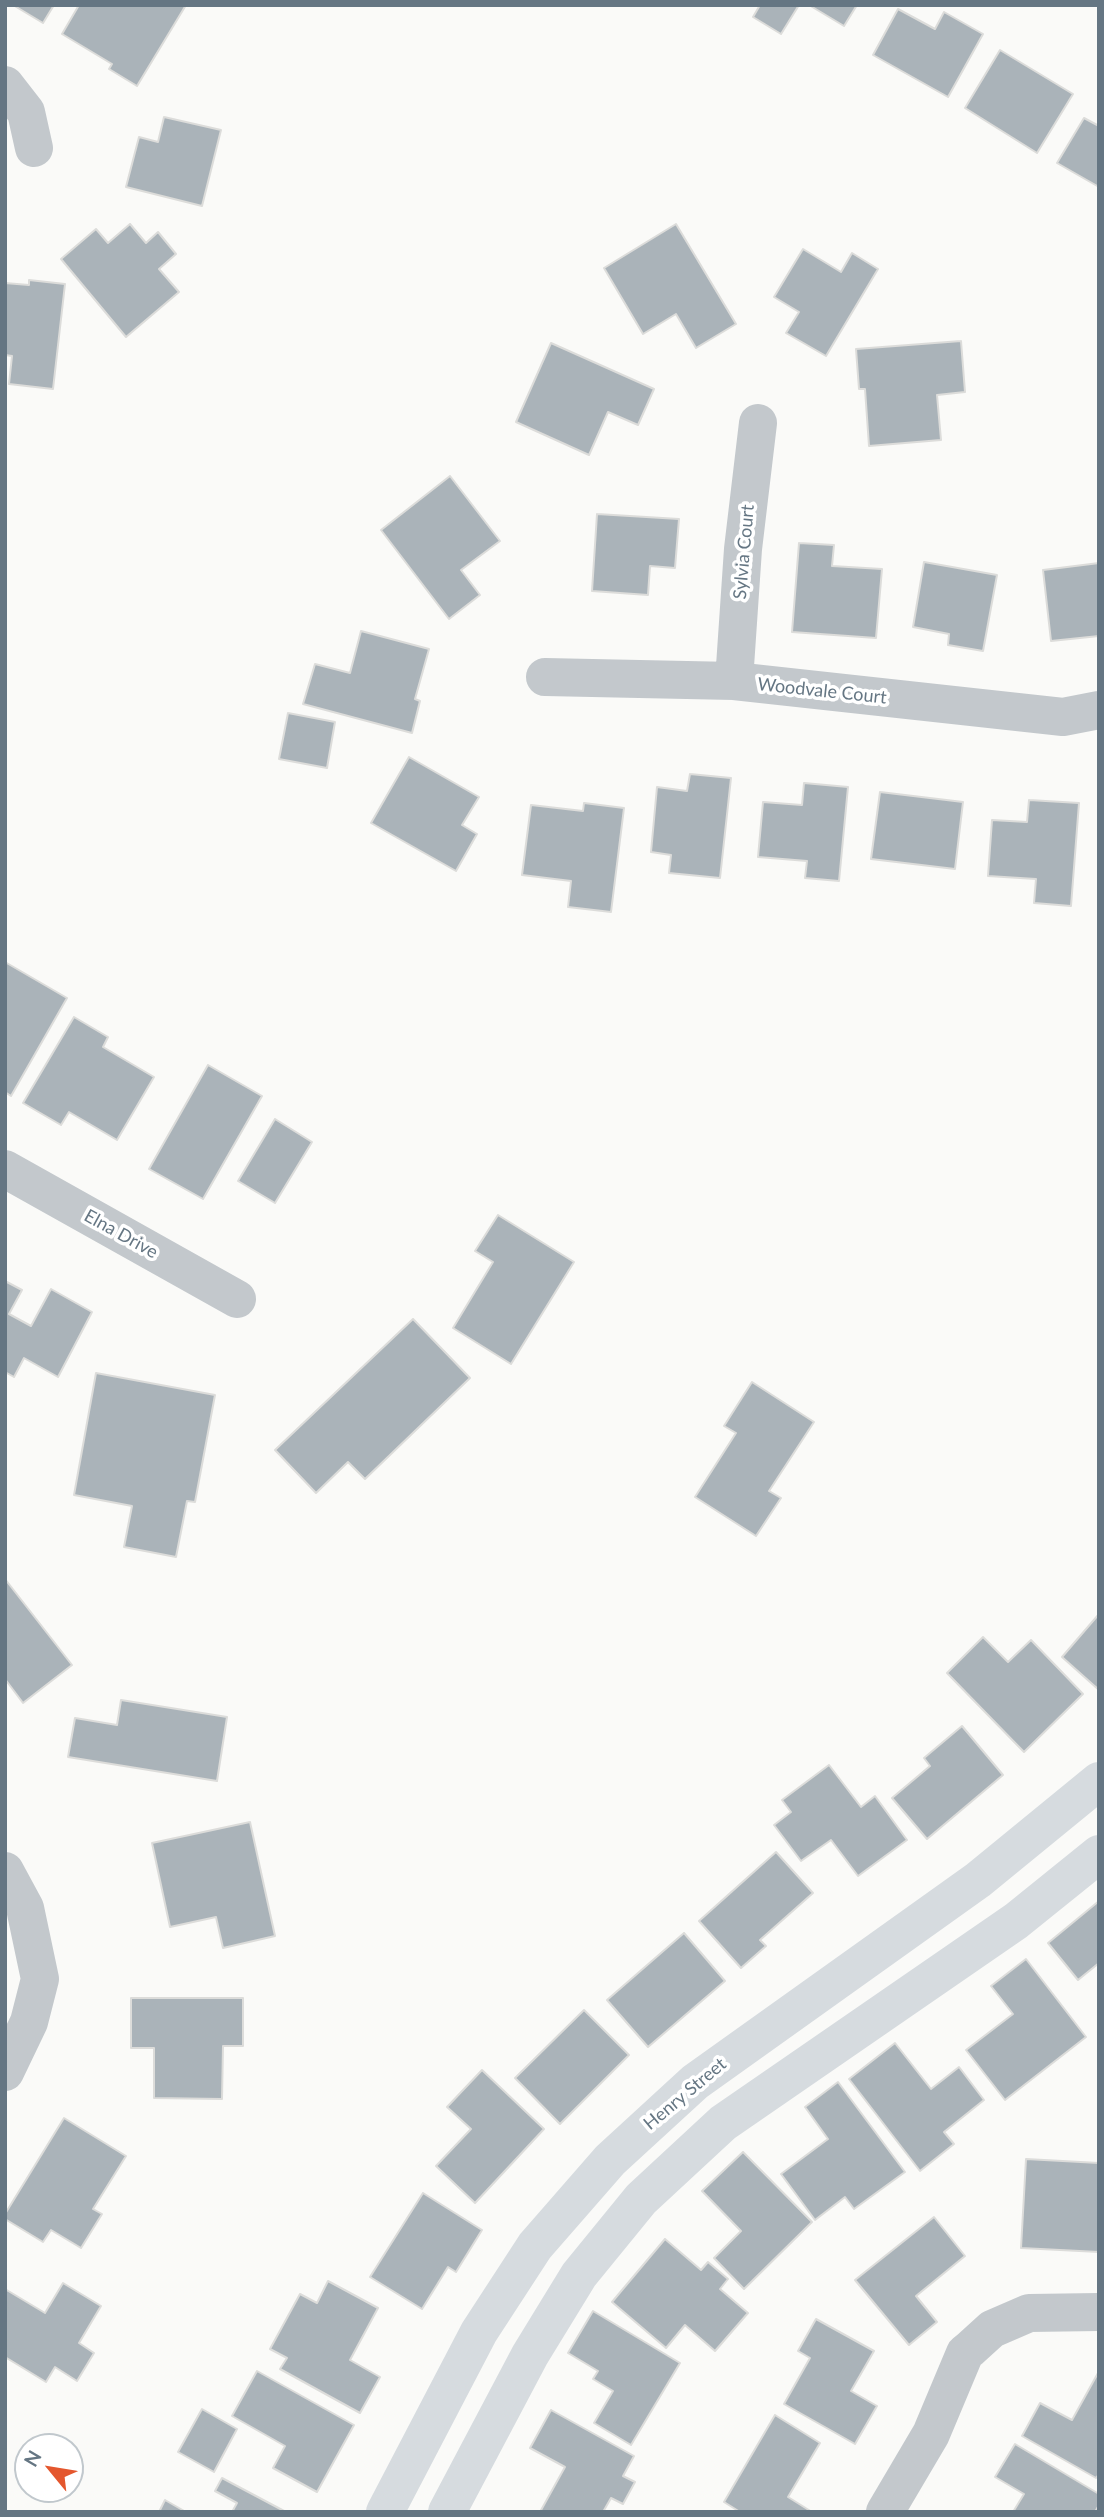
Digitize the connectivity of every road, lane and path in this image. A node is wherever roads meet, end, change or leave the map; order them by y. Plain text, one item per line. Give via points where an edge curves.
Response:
1 (5, 85) edge
2 (34, 148) dead end
3 (758, 423) dead end
4 (545, 677) dead end
5 (734, 681) junction
6 (1099, 710) edge
7 (5, 1169) edge
8 (237, 1299) dead end
9 (1099, 1781) edge
10 (1099, 1854) edge
11 (5, 1871) edge
12 (5, 2072) edge
13 (1099, 2312) edge
14 (385, 2512) edge
15 (447, 2512) edge
16 (885, 2512) edge

1 - 2 street via 26,112
3 - 5 street, Sylvia Court
4 - 5 street, Woodvale Court
5 - 6 street, Woodvale Court via 1063,717
7 - 8 street, Elna Drive
9 - 14 street, Henry Street via 978,1880 695,2082 610,2160 535,2246 480,2332
10 - 15 street via 1016,1921 723,2123 641,2199 579,2276 544,2332
11 - 12 street via 25,1908 40,1979 29,2022
13 - 16 street via 1029,2313 992,2329 965,2353 931,2434

